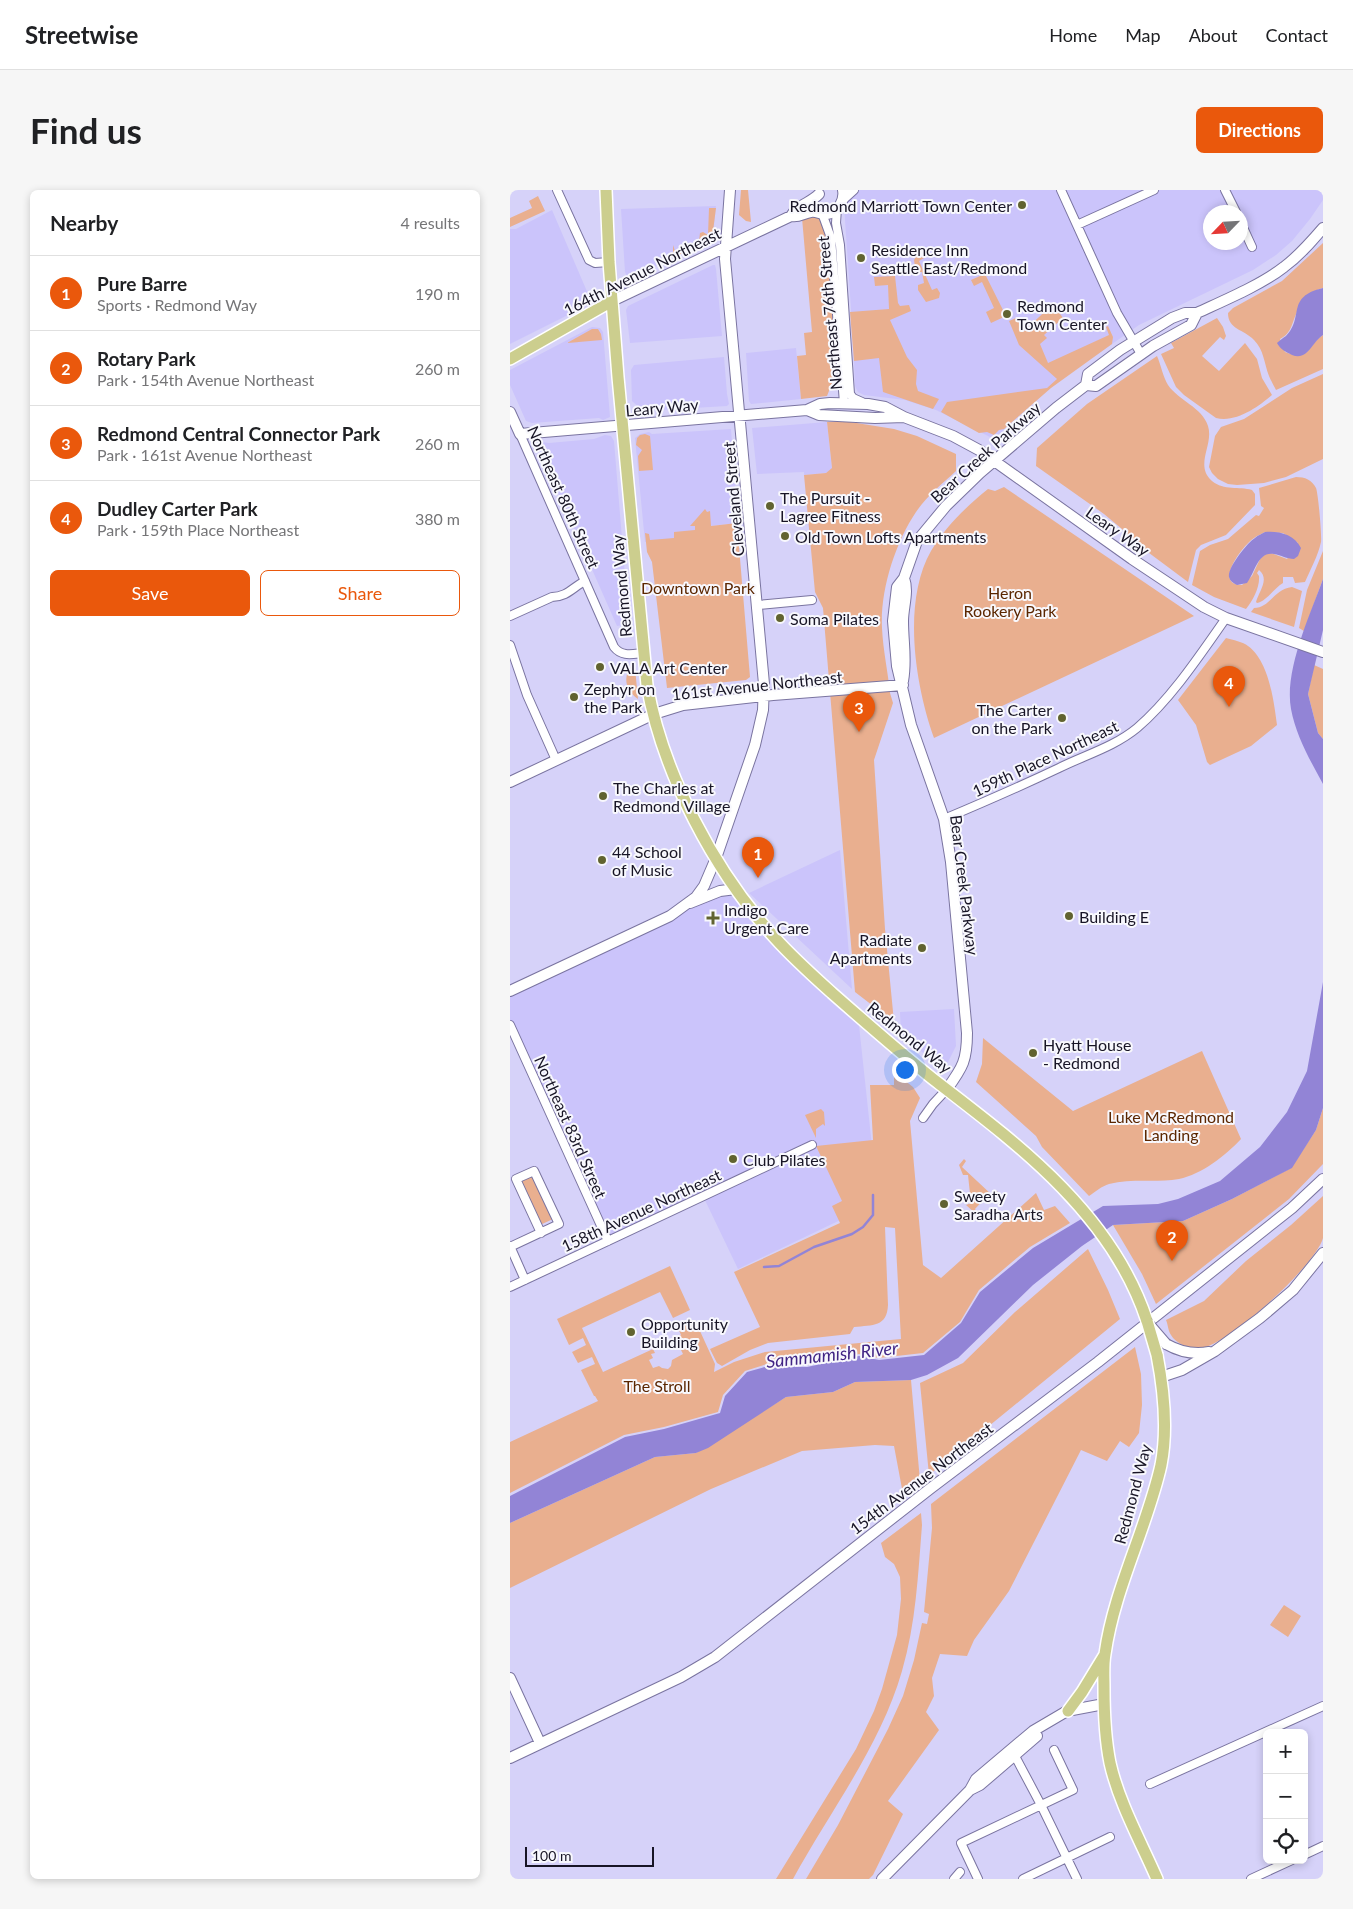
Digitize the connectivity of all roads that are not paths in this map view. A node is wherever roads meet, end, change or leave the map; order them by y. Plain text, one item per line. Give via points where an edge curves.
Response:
1 (557, 190) edge
2 (606, 190) edge
3 (730, 190) edge
4 (854, 190) edge
5 (1061, 190) edge
6 (1154, 190) edge
7 (1225, 190) edge
8 (821, 191) edge
9 (843, 195) edge
10 (1232, 205) edge
11 (837, 209) junction
12 (821, 213) junction
13 (791, 216) junction
14 (1077, 226) junction
15 (1323, 228) edge
16 (1248, 240) edge
17 (726, 247) junction
18 (1252, 248) dead end
19 (609, 262) junction
20 (612, 302) junction
21 (1197, 313) junction
22 (1133, 341) junction
23 (1141, 354) junction
24 (510, 359) edge
25 (1086, 385) junction
26 (844, 403) junction
27 (868, 404) junction
28 (807, 410) junction
29 (510, 412) edge
30 (741, 416) junction
31 (904, 417) junction
32 (888, 418) junction
33 (622, 425) junction
34 (520, 434) junction
35 (994, 461) junction
36 (585, 581) junction
37 (812, 600) dead end
38 (758, 605) junction
39 (510, 616) edge
40 (1226, 618) junction
41 (510, 645) edge
42 (1323, 652) edge
43 (643, 653) junction
44 (903, 685) junction
45 (764, 696) junction
46 (654, 714) junction
47 (556, 760) junction
48 (510, 782) edge
49 (944, 820) junction
50 (716, 858) junction
51 (736, 890) junction
52 (689, 903) junction
53 (510, 991) edge
54 (510, 1025) edge
55 (947, 1089) junction
56 (923, 1118) dead end
57 (812, 1145) dead end
58 (1323, 1179) edge
59 (541, 1233) junction
60 (608, 1241) junction
61 (510, 1247) edge
62 (1323, 1253) edge
63 (525, 1280) junction
64 (510, 1287) edge
65 (1147, 1321) junction
66 (1215, 1351) junction
67 (1161, 1377) junction
68 (1105, 1654) junction
69 (510, 1678) edge
70 (1104, 1704) junction
71 (1323, 1706) edge
72 (1068, 1711) junction
73 (1048, 1723) junction
74 (540, 1743) junction
75 (1054, 1750) dead end
76 (1015, 1756) junction
77 (510, 1758) edge
78 (1150, 1784) dead end
79 (970, 1790) junction
80 (1041, 1805) junction
81 (1110, 1837) dead end
82 (1323, 1846) edge
83 (1308, 1853) edge
84 (1067, 1858) junction
85 (1283, 1864) edge
86 (960, 1872) dead end
87 (882, 1879) edge
88 (954, 1879) edge
89 (978, 1879) edge
90 (1024, 1879) edge
91 (1077, 1879) edge
92 (1157, 1879) edge
93 (1250, 1879) edge

1 - 19 street via 588,260
2 - 19 main road, Redmond Way
3 - 17 main road, Cleveland Street
4 - 9 street
5 - 14 street
6 - 14 street
7 - 10 street
8 - 12 main road via 816,206
8 - 13 main road, 164th Avenue Northeast
9 - 11 main road
11 - 12 main road, 164th Avenue Northeast via 828,214
11 - 27 street, Northeast 76th Street via 850,394
12 - 13 main road, 164th Avenue Northeast
12 - 26 street, Northeast 76th Street via 830,238
13 - 17 main road, 164th Avenue Northeast
14 - 22 street
15 - 21 main road, Bear Creek Parkway via 1284,268
16 - 18 street
17 - 20 main road, 164th Avenue Northeast
17 - 30 main road, Cleveland Street
19 - 20 main road, Redmond Way
20 - 24 main road, 164th Avenue Northeast
20 - 33 main road, Redmond Way
21 - 22 main road, Bear Creek Parkway via 1172,318
21 - 23 main road, Bear Creek Parkway via 1191,325
22 - 23 street
22 - 25 main road, Bear Creek Parkway via 1088,374
23 - 25 main road, Bear Creek Parkway via 1096,386
25 - 35 main road, Bear Creek Parkway
26 - 27 main road, Leary Way
26 - 28 main road, Leary Way via 820,404
26 - 32 main road via 851,411
27 - 31 main road, Leary Way via 885,407
28 - 30 main road, Leary Way
28 - 32 main road, Leary Way via 819,415
29 - 34 main road, Northeast 80th Street
30 - 33 main road, Leary Way
30 - 38 main road, Cleveland Street
31 - 32 main road, Leary Way
31 - 35 main road, Leary Way via 953,436
33 - 34 main road, Leary Way
33 - 43 main road, Redmond Way
34 - 36 street, Northeast 80th Street
35 - 40 main road, Leary Way via 1156,576
35 - 44 main road, Bear Creek Parkway via 946,506 917,541 904,578 897,587 894,621 897,666
36 - 39 street via 560,597 552,596
36 - 43 street, Northeast 80th Street via 618,651
37 - 38 street
38 - 45 main road, Cleveland Street
40 - 42 main road, Leary Way
40 - 49 street, 159th Place Northeast via 1168,695 1128,735
41 - 47 street via 527,695
43 - 46 main road, Redmond Way
44 - 45 main road, 161st Avenue Northeast
44 - 49 main road, Bear Creek Parkway via 911,725
45 - 46 main road, 161st Avenue Northeast via 683,705
45 - 50 main road, Cleveland Street via 755,745
46 - 47 main road, 161st Avenue Northeast
46 - 50 main road, Redmond Way via 676,780
47 - 48 main road, 161st Avenue Northeast
49 - 55 main road, Bear Creek Parkway via 967,1032 964,1063
50 - 51 main road, Redmond Way
50 - 52 main road, Cleveland Street via 704,886
51 - 52 main road
51 - 55 main road, Redmond Way via 798,962
52 - 53 main road via 655,923
54 - 60 street, Northeast 83rd Street
55 - 56 street
55 - 65 main road, Redmond Way via 1050,1176 1082,1208 1122,1264
57 - 60 street, 158th Avenue Northeast
58 - 74 main road, 154th Avenue Northeast via 1292,1208 1098,1362 715,1656 681,1677
59 - 59 street via 559,1224 534,1171 516,1179
59 - 61 street
60 - 63 street, 158th Avenue Northeast
61 - 63 street
62 - 66 main road via 1293,1290
63 - 64 street, 158th Avenue Northeast
65 - 66 main road, bridge via 1166,1344 1178,1350 1197,1354
65 - 67 main road, Redmond Way, bridge
66 - 67 main road via 1182,1370
67 - 68 main road, Redmond Way via 1164,1402 1161,1464 1114,1614
68 - 70 main road, Redmond Way
68 - 72 main road
69 - 74 main road
70 - 72 main road
70 - 92 main road, Redmond Way via 1111,1765
71 - 78 street
72 - 73 main road
73 - 76 main road
73 - 79 main road via 1033,1731 976,1780
74 - 77 main road, 154th Avenue Northeast
75 - 80 street via 1073,1790
76 - 79 main road
76 - 80 street
79 - 87 main road
80 - 84 street
80 - 89 street via 961,1843
81 - 84 street
82 - 83 street
84 - 90 street
84 - 91 street
85 - 93 street
86 - 88 street

